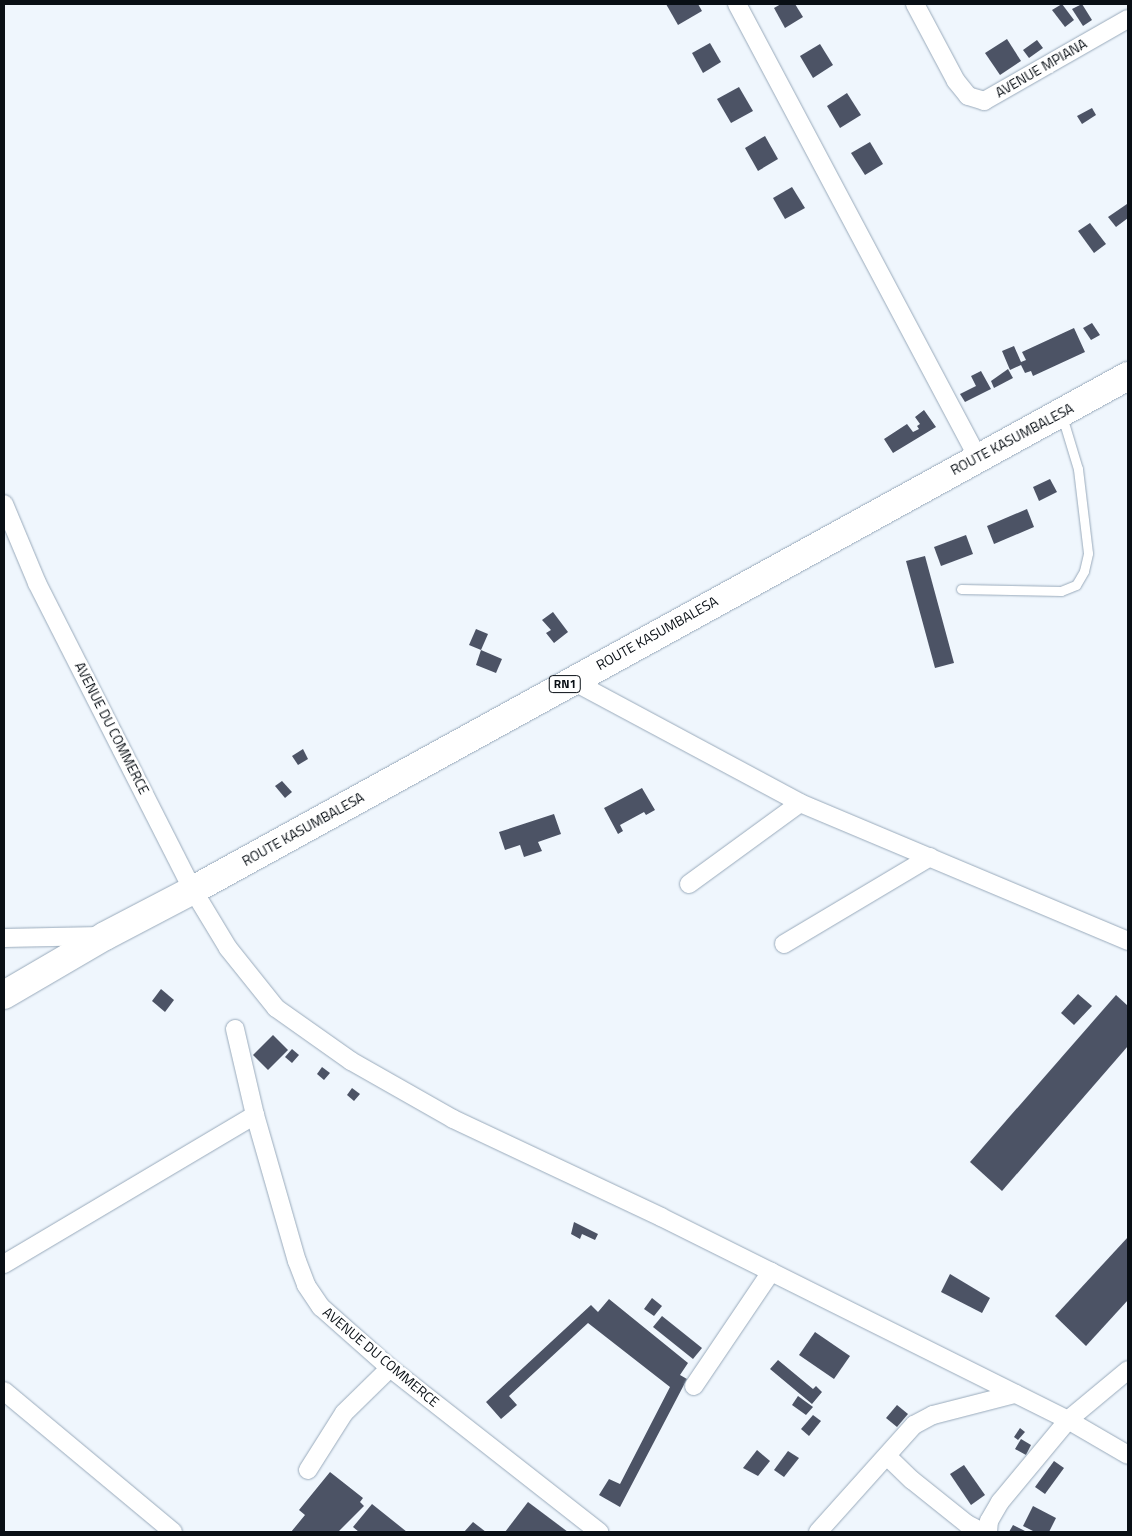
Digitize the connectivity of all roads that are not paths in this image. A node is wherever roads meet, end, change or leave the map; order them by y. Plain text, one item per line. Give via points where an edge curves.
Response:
1 (737, 4) edge
2 (915, 4) edge
3 (1128, 19) edge
4 (1128, 376) edge
5 (1061, 414) junction
6 (977, 456) junction
7 (4, 504) edge
8 (961, 589) dead end
9 (571, 680) junction
10 (800, 803) junction
11 (930, 857) junction
12 (689, 884) dead end
13 (193, 890) junction
14 (105, 936) junction
15 (4, 938) edge
16 (1128, 941) edge
17 (784, 944) dead end
18 (4, 995) edge
19 (235, 1028) dead end
20 (255, 1115) junction
21 (4, 1264) edge
22 (771, 1272) junction
23 (390, 1368) junction
24 (1128, 1370) edge
25 (694, 1386) dead end
26 (4, 1391) edge
27 (1015, 1394) junction
28 (1068, 1420) junction
29 (1128, 1455) edge
30 (888, 1457) junction
31 (308, 1470) dead end
32 (173, 1532) edge
33 (599, 1532) edge
34 (818, 1532) edge
35 (983, 1532) edge
36 (988, 1532) edge

1 - 6 street
2 - 3 street, AVENUE MPIANA via 956,81 968,96 984,101
4 - 5 highway, ROUTE KASUMBALESA / RN1
5 - 6 highway, ROUTE KASUMBALESA / RN1
5 - 8 lane via 1078,469 1088,553 1084,571 1076,584 1061,591
6 - 9 highway, ROUTE KASUMBALESA / RN1
7 - 13 street, AVENUE DU COMMERCE via 37,583
9 - 10 street
9 - 13 highway, ROUTE KASUMBALESA / RN1
10 - 11 street
10 - 12 street
11 - 16 street
11 - 17 street
13 - 14 highway, ROUTE KASUMBALESA / RN1
13 - 22 street, AVENUE DU COMMERCE via 228,948 276,1008 370,1073 453,1119
14 - 15 street
14 - 18 highway, ROUTE KASUMBALESA / RN1
19 - 20 street, AVENUE DU COMMERCE
20 - 21 street
20 - 23 street, AVENUE DU COMMERCE via 306,1285 339,1325
22 - 25 street
22 - 27 street, AVENUE DU COMMERCE
23 - 31 street via 344,1413
23 - 33 street, AVENUE DU COMMERCE
24 - 28 street
26 - 32 street
27 - 28 street, AVENUE DU COMMERCE
27 - 30 street via 933,1415 914,1425
28 - 29 street, AVENUE DU COMMERCE
28 - 36 street via 1000,1502 989,1521
30 - 34 street
30 - 35 street via 919,1486

